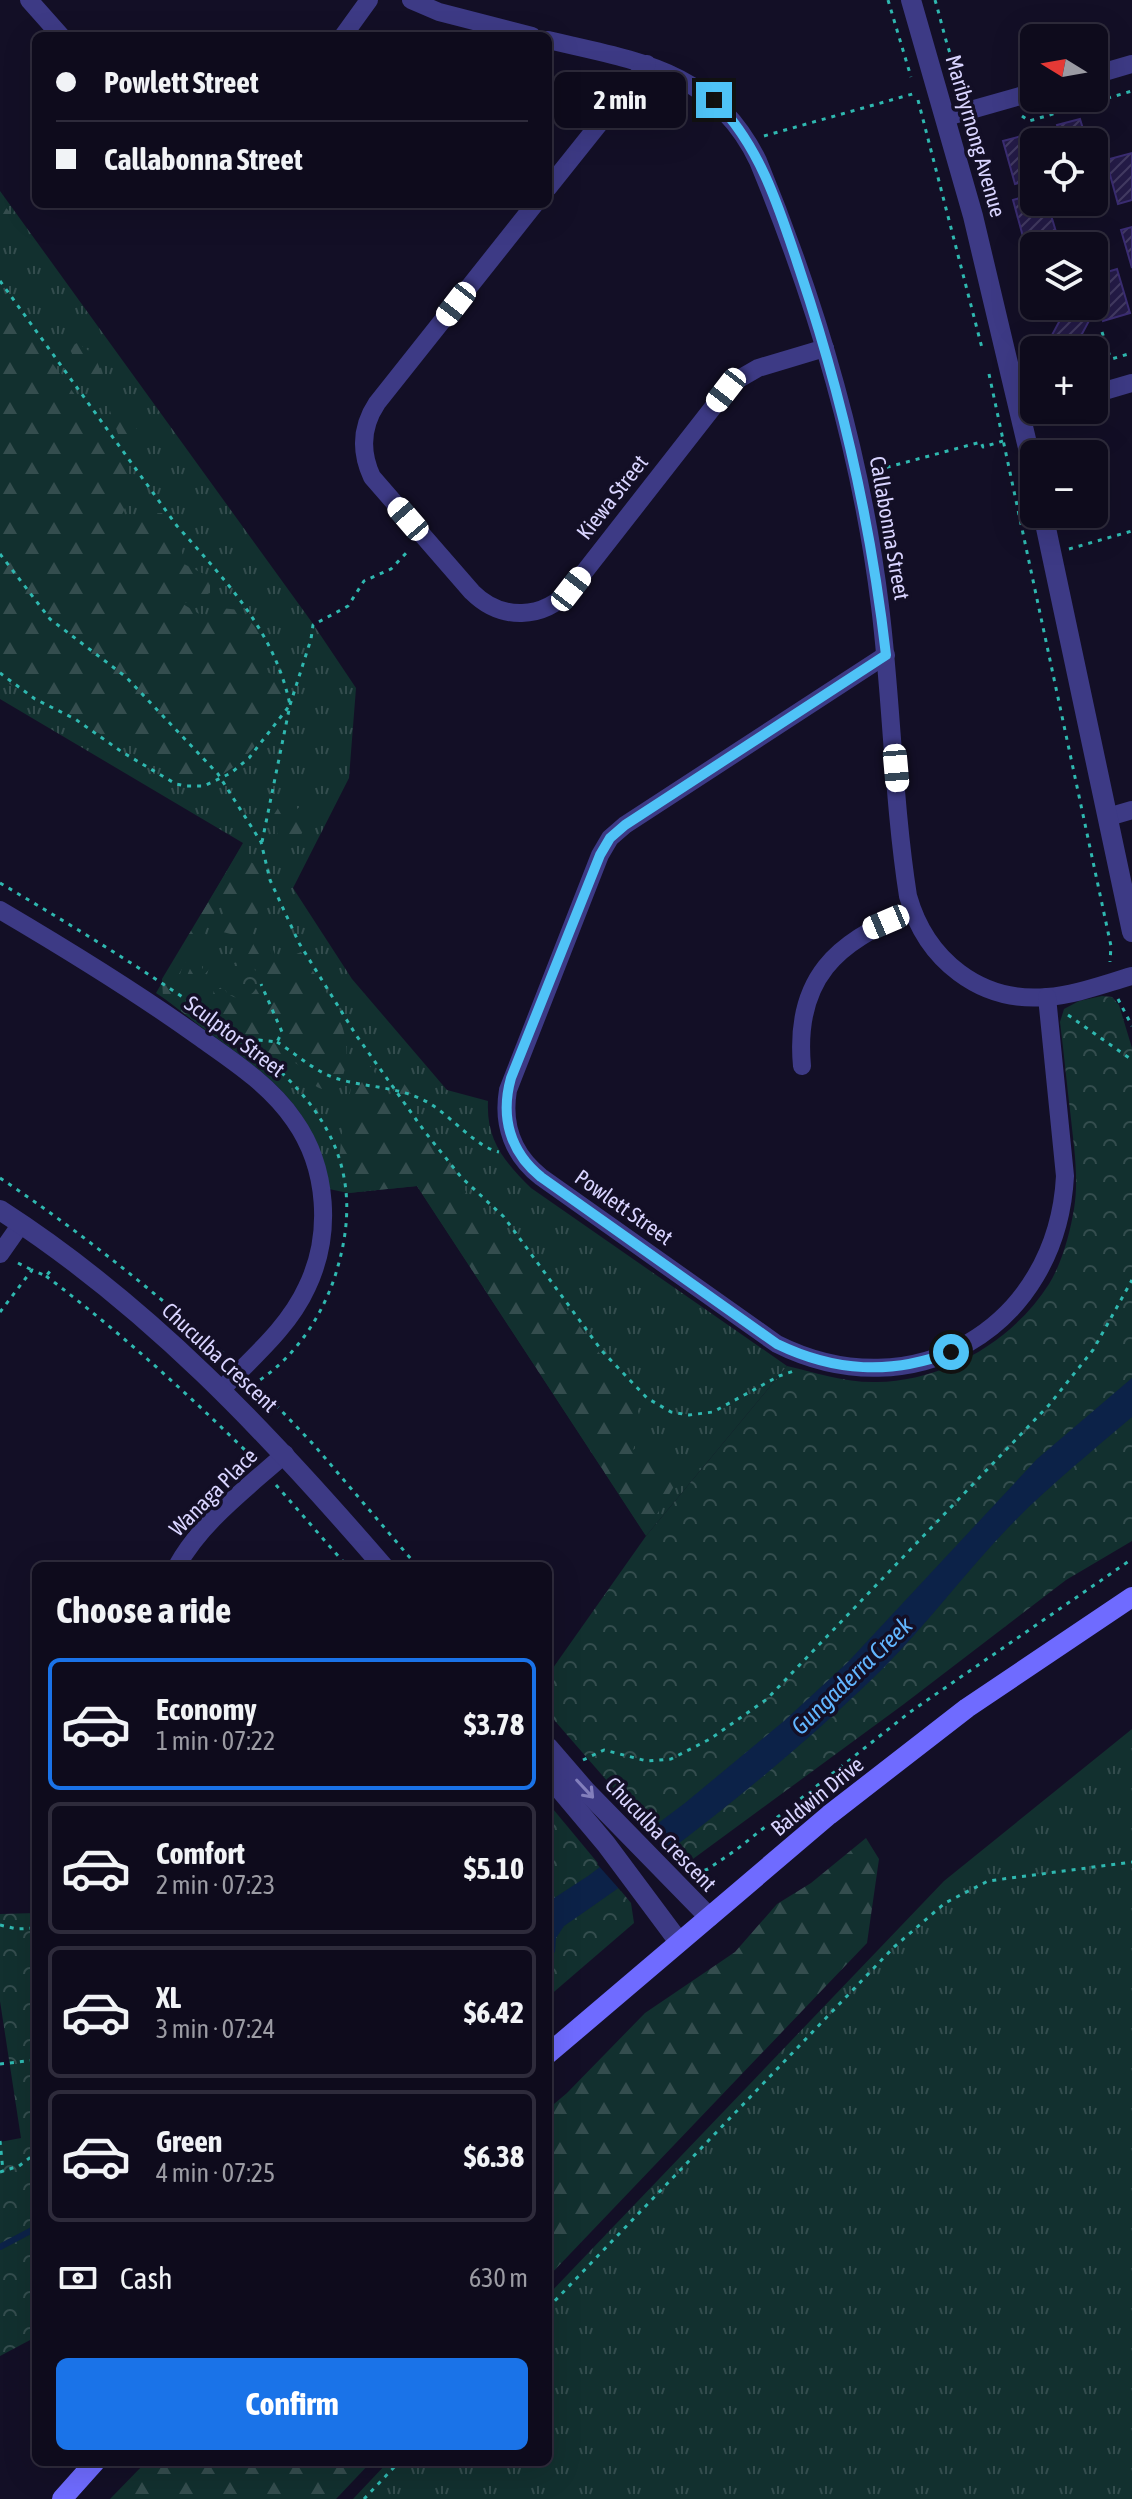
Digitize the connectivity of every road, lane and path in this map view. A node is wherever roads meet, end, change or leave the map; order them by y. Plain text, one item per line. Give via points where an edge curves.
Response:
1 (29, 0) edge
2 (369, 0) edge
3 (411, 0) edge
4 (888, 0) edge
5 (911, 0) edge
6 (935, 0) edge
7 (57, 32) edge
8 (346, 32) edge
9 (516, 32) edge
10 (552, 41) edge
11 (647, 64) junction
12 (1132, 64) edge
13 (1108, 71) edge
14 (911, 78) dead end
15 (1132, 91) edge
16 (1020, 96) edge
17 (976, 108) junction
18 (1017, 112) dead end
19 (946, 117) junction
20 (761, 137) dead end
21 (972, 150) dead end
22 (552, 183) edge
23 (532, 208) edge
24 (0, 281) edge
25 (1102, 332) dead end
26 (825, 348) junction
27 (984, 353) dead end
28 (1132, 353) edge
29 (1111, 360) junction
30 (1108, 361) edge
31 (987, 368) dead end
32 (1132, 383) edge
33 (1020, 384) edge
34 (1108, 390) edge
35 (1003, 441) junction
36 (869, 472) dead end
37 (1046, 528) edge
38 (1132, 531) edge
39 (422, 535) junction
40 (1069, 549) dead end
41 (0, 554) edge
42 (886, 655) junction
43 (0, 673) edge
44 (290, 705) junction
45 (221, 779) junction
46 (1132, 810) edge
47 (1108, 817) junction
48 (261, 842) junction
49 (0, 883) edge
50 (0, 910) edge
51 (912, 912) junction
52 (1132, 932) edge
53 (1111, 946) dead end
54 (1110, 965) dead end
55 (1105, 969) dead end
56 (1132, 976) edge
57 (261, 984) dead end
58 (1047, 1000) junction
59 (277, 1042) junction
60 (250, 1045) junction
61 (1132, 1060) edge
62 (236, 1064) junction
63 (802, 1066) dead end
64 (394, 1089) junction
65 (501, 1143) dead end
66 (0, 1210) edge
67 (21, 1224) junction
68 (77, 1231) dead end
69 (0, 1254) edge
70 (63, 1254) junction
71 (46, 1276) junction
72 (1132, 1280) edge
73 (0, 1312) edge
74 (815, 1361) junction
75 (255, 1383) dead end
76 (222, 1389) junction
77 (285, 1454) junction
78 (265, 1472) junction
79 (1132, 1559) edge
80 (179, 1562) edge
81 (344, 1562) edge
82 (380, 1562) edge
83 (1132, 1597) edge
84 (552, 1752) edge
85 (569, 1772) junction
86 (552, 1780) edge
87 (1132, 1862) edge
88 (678, 1874) junction
89 (709, 1917) junction
90 (0, 1925) edge
91 (32, 1928) edge
92 (679, 1942) junction
93 (552, 2051) edge
94 (32, 2060) edge
95 (0, 2064) edge
96 (0, 2141) edge
97 (32, 2156) edge
98 (2, 2172) edge
99 (552, 2304) edge
100 (91, 2466) edge
101 (395, 2466) edge
102 (62, 2499) edge
103 (364, 2499) edge

1 - 7 street
2 - 8 street
3 - 9 street
4 - 14 path
5 - 19 street, Maribyrnong Avenue
6 - 17 path via 957,71
10 - 11 street, Callabonna Street
11 - 22 street
11 - 26 street, Callabonna Street via 706,94 750,144 795,254
12 - 13 street
15 - 18 path via 1029,121
16 - 17 street
17 - 19 street
17 - 21 path via 982,126
19 - 33 street, Maribyrnong Avenue
20 - 27 path via 916,93
23 - 39 street, Kiewa Street via 377,403 367,423 363,445 372,477
24 - 44 path via 168,513 267,637
25 - 29 path
26 - 39 street, Kiewa Street via 758,368 732,383 571,589 547,608 517,614 487,605
26 - 42 street, Callabonna Street via 863,500
28 - 29 path
29 - 30 path
31 - 35 path
32 - 34 street
35 - 36 path
35 - 53 path
37 - 47 street
38 - 40 path
39 - 44 path via 391,569 364,581 348,606 313,625
41 - 45 path via 50,619 126,677
42 - 51 street, Callabonna Street
42 - 74 street, Powlett Street via 610,838 511,1078 506,1102 511,1139 531,1170 760,1333
43 - 45 path via 176,784 204,786
44 - 45 path via 249,758
44 - 48 path
45 - 48 path
46 - 47 street
47 - 52 street
48 - 64 path via 270,880 299,943
49 - 60 path via 122,957
50 - 62 street, Sculptor Street via 129,989
51 - 58 street, Callabonna Street via 926,940 959,974 1001,993
51 - 63 street via 857,937 822,971 803,1017
54 - 55 path
56 - 58 street, Callabonna Street
57 - 59 path via 282,1032
58 - 61 path
58 - 74 street, Powlett Street via 1064,1196 1049,1254 1029,1289 986,1332 933,1359 873,1369
59 - 60 path
59 - 64 path via 330,1076
60 - 62 path
60 - 75 path via 295,1084 323,1123 343,1175 347,1204 346,1234 325,1304 299,1342
62 - 76 street, Sculptor Street via 272,1093 306,1140 321,1185 323,1232 315,1269 298,1304
64 - 65 path via 427,1102 486,1149 507,1154
64 - 74 path via 461,1177 504,1217 602,1351 647,1398 680,1414 713,1412
66 - 67 street, Chuculba Crescent
67 - 69 street
67 - 70 street, Chuculba Crescent
68 - 70 path
70 - 71 path
70 - 76 street, Chuculba Crescent
71 - 73 path via 32,1270
71 - 78 path via 157,1364
72 - 85 path via 1093,1350 1049,1405 767,1699 671,1759 647,1761 604,1750
76 - 77 street, Chuculba Crescent
77 - 78 street, Wanaga Place
77 - 82 street, Chuculba Crescent
78 - 80 street, Wanaga Place via 207,1525
78 - 81 path
79 - 88 path via 910,1712 736,1850 708,1869
83 - 89 main road, Baldwin Drive via 967,1708
84 - 85 street, Chuculba Crescent
85 -> 88 street, Chuculba Crescent via 624,1830
86 - 92 street, Chuculba Crescent
87 - 99 path via 988,1881 945,1903 894,1947
88 - 89 street, Chuculba Crescent
89 - 92 main road, Baldwin Drive
90 - 91 path
92 - 93 main road, Baldwin Drive
94 - 95 path
96 - 98 path
97 - 98 path
100 - 102 main road
101 - 103 path

